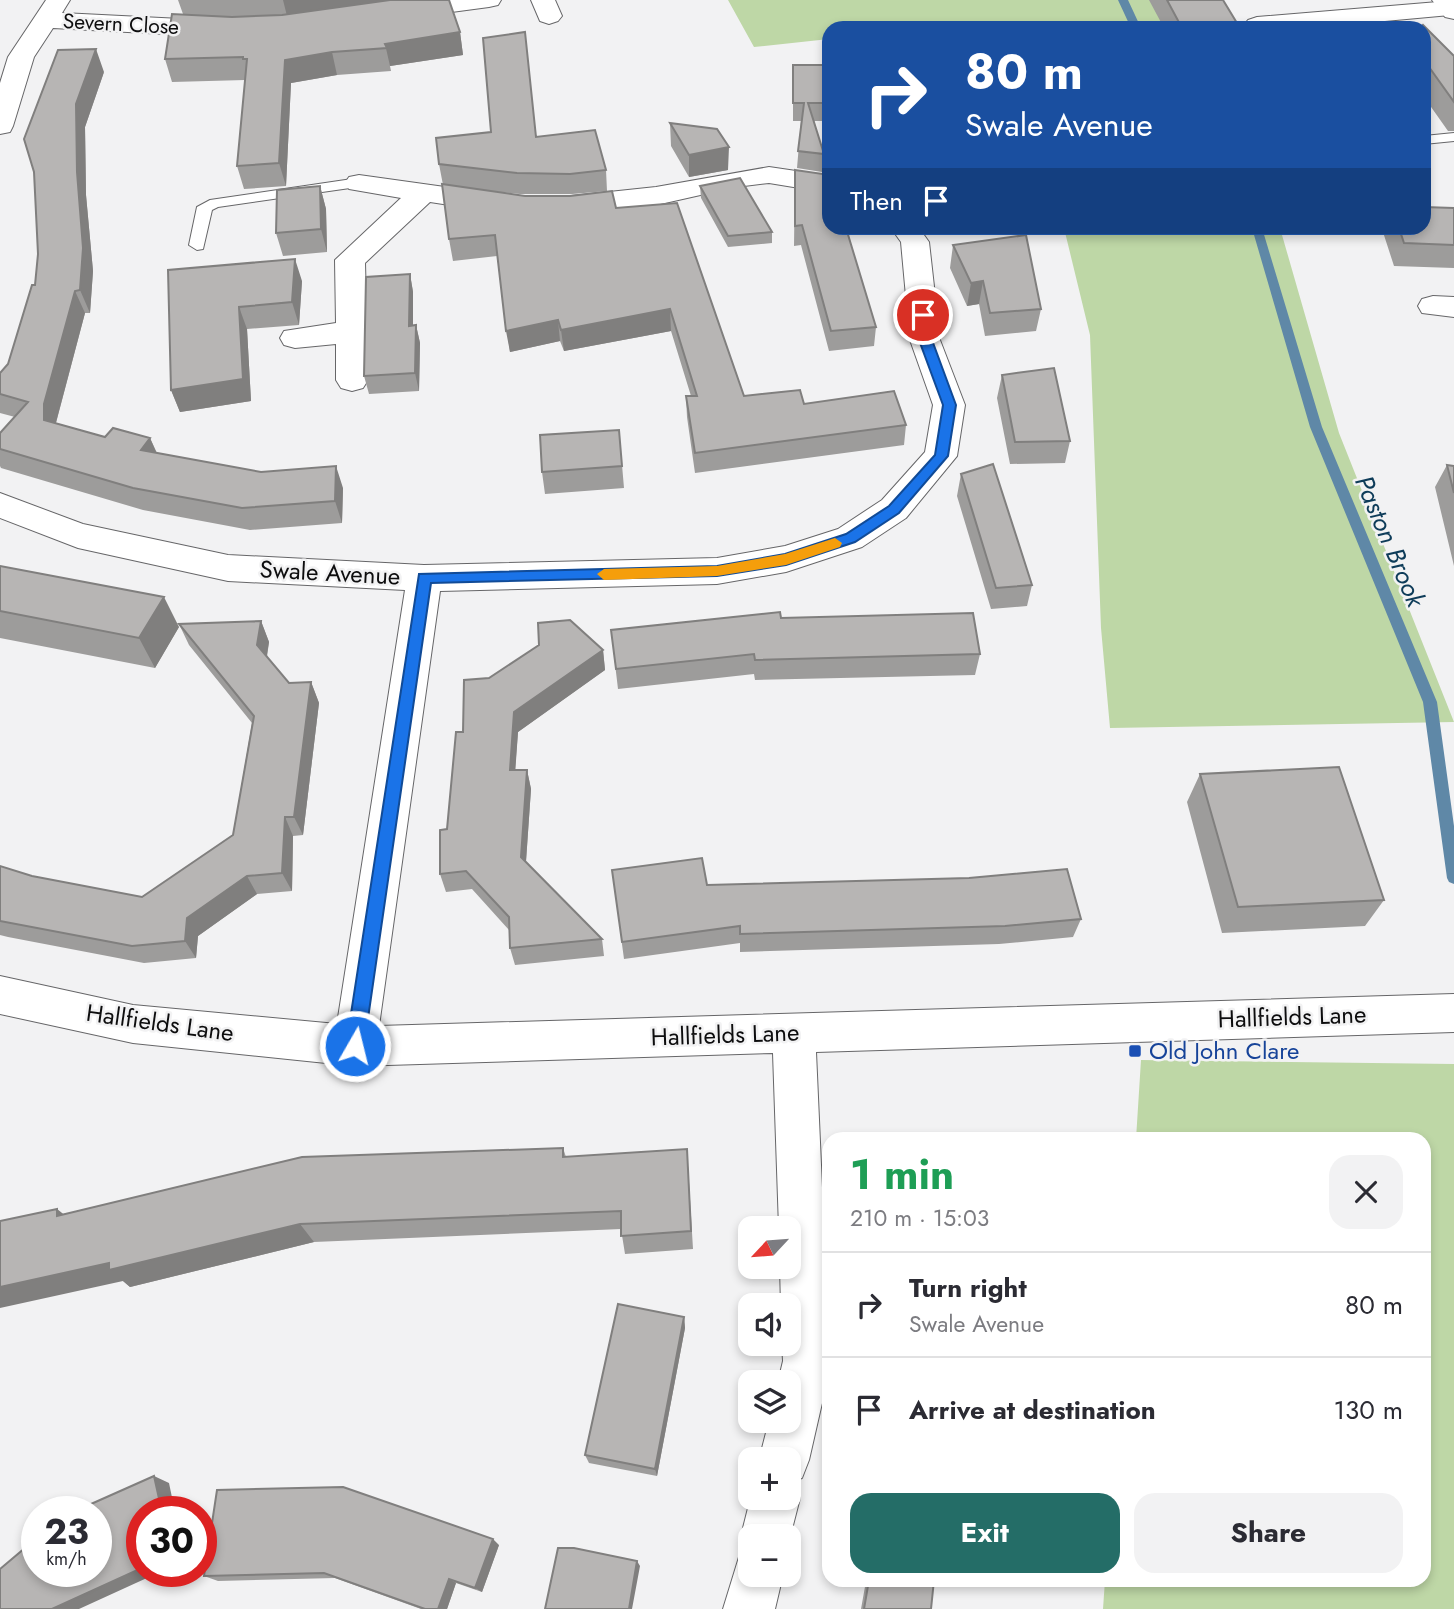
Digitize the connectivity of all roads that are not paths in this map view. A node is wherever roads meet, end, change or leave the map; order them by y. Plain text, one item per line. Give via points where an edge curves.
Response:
1 (489, 0) edge
2 (1449, 6) edge
3 (51, 10) edge
4 (376, 15) edge
5 (1297, 21) edge
6 (251, 29) edge
7 (4, 96) edge
8 (0, 126) edge
9 (1454, 137) edge
10 (1431, 139) edge
11 (359, 183) joint
12 (822, 184) edge
13 (425, 191) junction
14 (910, 235) edge
15 (197, 245) dead end
16 (350, 332) junction
17 (295, 338) dead end
18 (352, 380) dead end
19 (0, 505) edge
20 (424, 578) junction
21 (0, 995) edge
22 (1446, 1012) edge
23 (794, 1032) junction
24 (355, 1046) junction
25 (787, 1447) edge
26 (754, 1587) edge
27 (749, 1609) edge

1 - 4 street
2 - 5 street
3 - 6 street, Severn Close
3 - 7 street via 21,57
7 - 8 street
9 - 10 lane
11 - 13 street
11 - 15 lane via 215,203 205,207
12 - 13 street via 769,175 572,206 527,206
13 - 16 street via 350,260
14 - 20 street, Swale Avenue via 915,242 925,340 949,405 941,456 894,509 850,538 786,559 717,571
16 - 17 street
16 - 18 street
19 - 20 street, Swale Avenue via 78,535 228,568
20 - 24 street
21 - 24 street, Hallfields Lane via 133,1024
22 - 23 street, Hallfields Lane
23 - 24 street, Hallfields Lane
23 - 25 street via 807,1361
26 - 27 street

